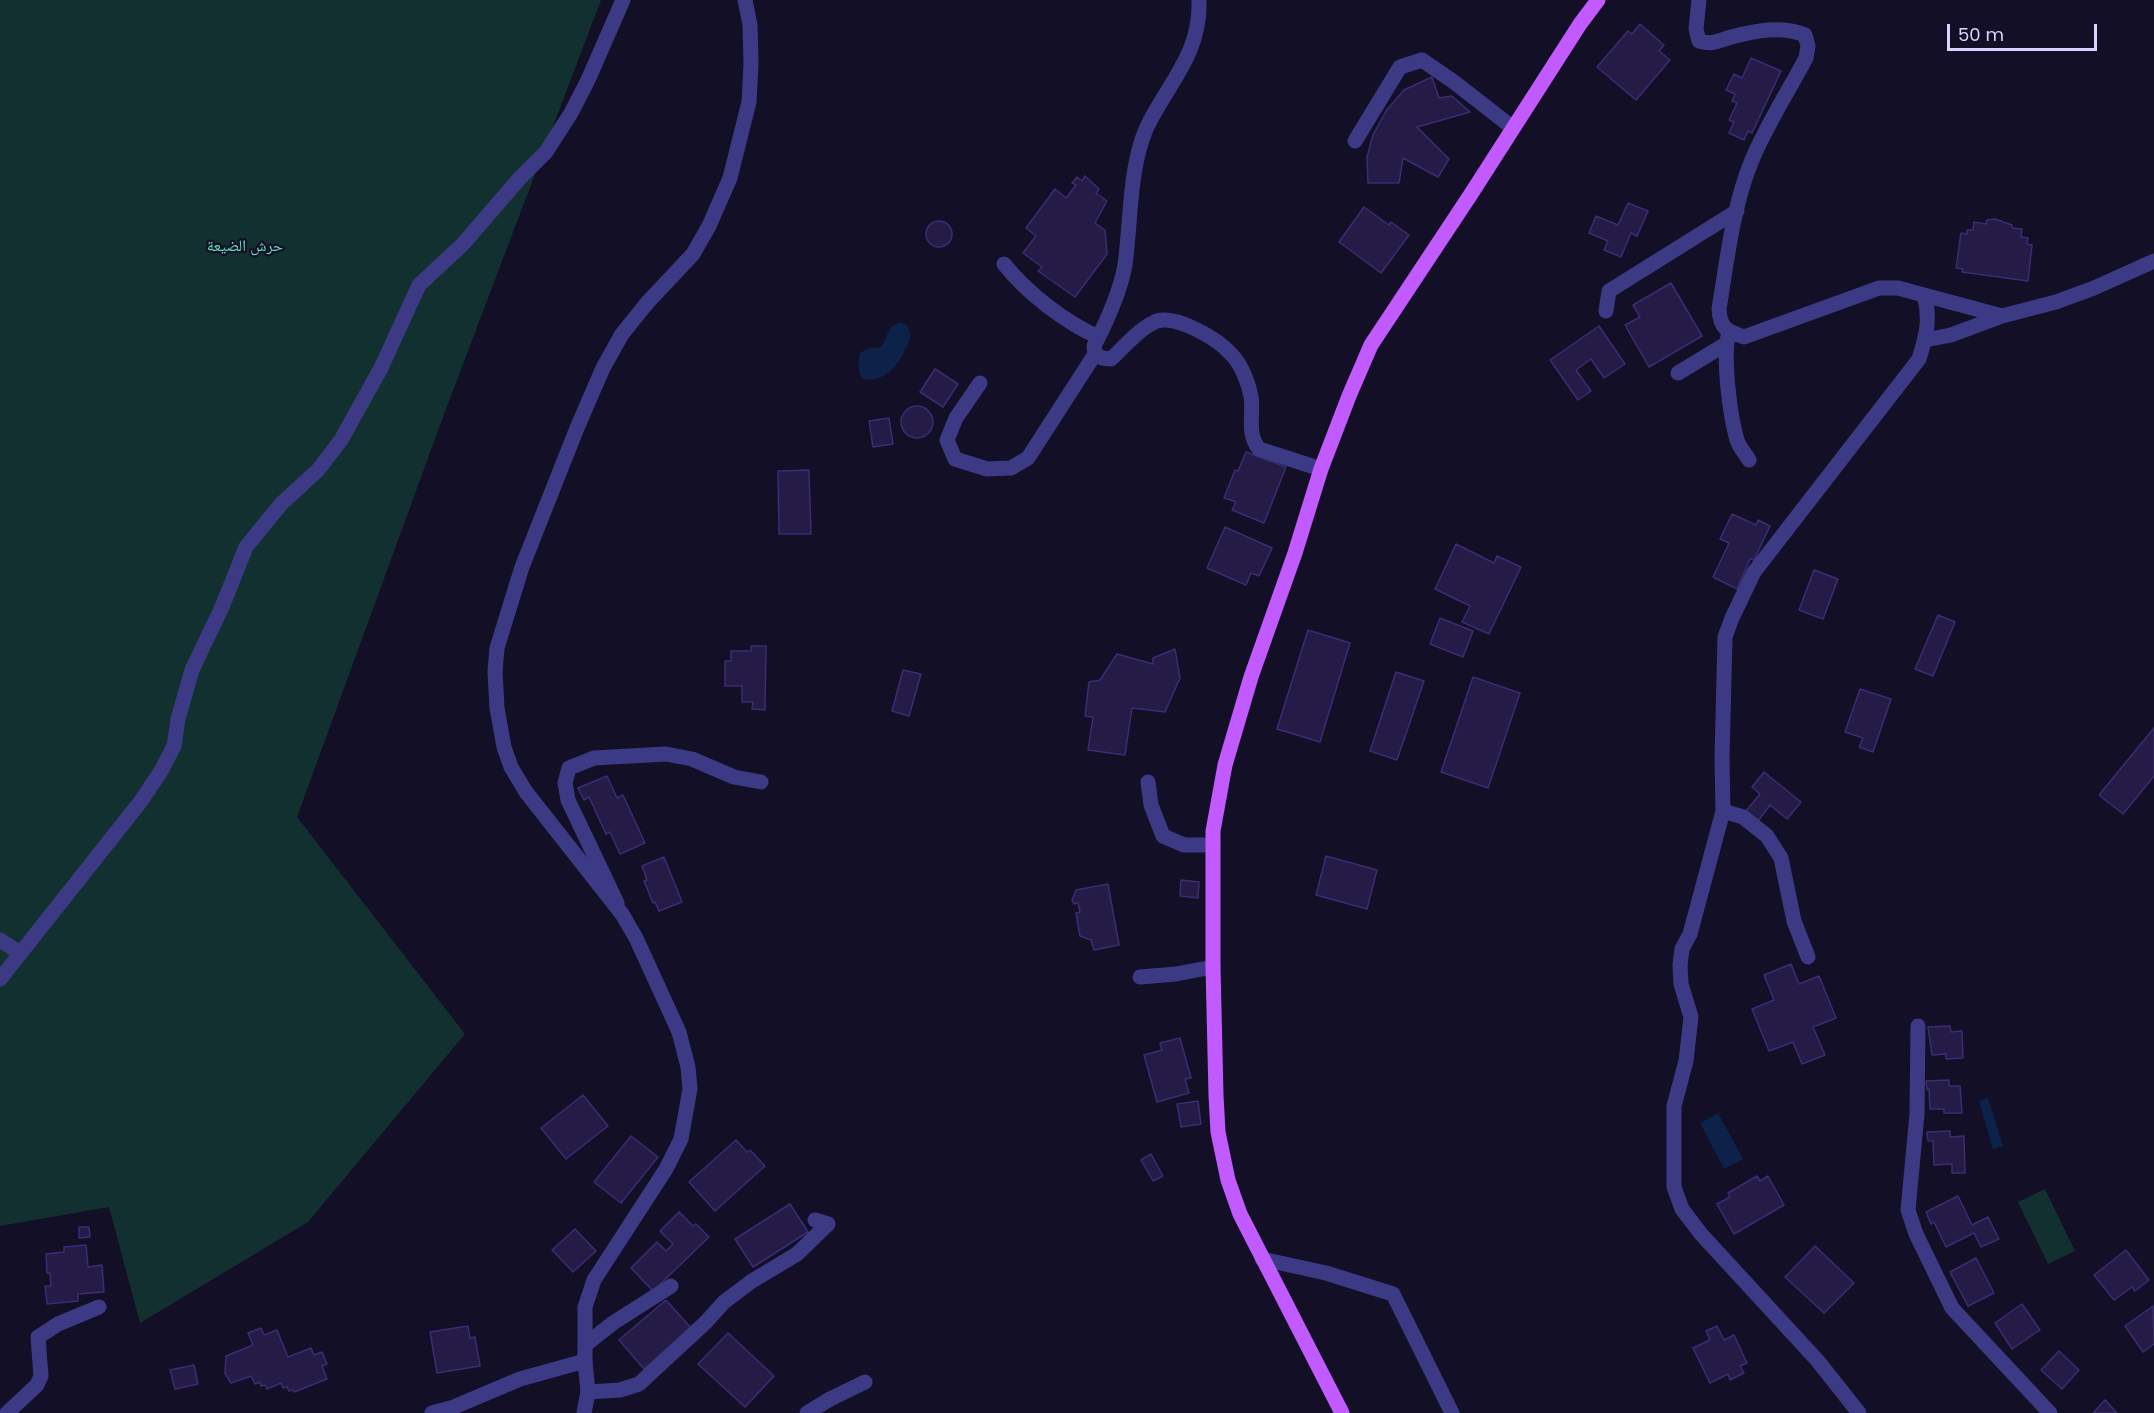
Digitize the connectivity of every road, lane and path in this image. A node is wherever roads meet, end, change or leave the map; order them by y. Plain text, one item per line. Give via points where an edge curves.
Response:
1 (623, 0) edge
2 (745, 0) edge
3 (1199, 0) edge
4 (1598, 0) edge
5 (1699, 0) edge
6 (1513, 128) junction
7 (1355, 141) dead end
8 (1737, 211) junction
9 (2154, 261) edge
10 (1004, 264) dead end
11 (1923, 295) junction
12 (1606, 311) dead end
13 (2002, 316) junction
14 (1098, 337) junction
15 (1728, 338) junction
16 (1925, 339) junction
17 (1095, 354) junction
18 (1678, 373) dead end
19 (980, 383) dead end
20 (1749, 460) dead end
21 (1321, 469) junction
22 (761, 782) dead end
23 (1148, 782) dead end
24 (1723, 811) junction
25 (1213, 845) junction
26 (622, 914) junction
27 (0, 940) edge
28 (20, 953) junction
29 (1808, 957) dead end
30 (1213, 967) junction
31 (1140, 977) dead end
32 (0, 980) edge
33 (1918, 1026) dead end
34 (815, 1220) dead end
35 (1262, 1259) junction
36 (671, 1286) dead end
37 (99, 1307) dead end
38 (585, 1345) junction
39 (585, 1361) junction
40 (865, 1382) dead end
41 (588, 1392) junction
42 (8, 1413) edge
43 (432, 1413) edge
44 (584, 1413) edge
45 (807, 1413) edge
46 (1342, 1413) edge
47 (1452, 1413) edge
48 (1860, 1413) edge
49 (2050, 1413) edge

1 - 28 street via 588,80 546,152 463,244 419,285 381,368 341,440 246,547 192,670 174,746 161,771 135,810
2 - 26 street via 751,64 748,102 730,178 693,254 622,334 603,368 522,567 497,648 496,708 511,767 525,792
3 - 14 street via 1190,50 1146,129 1139,152 1120,286
4 - 6 main road
5 - 8 street via 1699,41 1710,45 1730,37 1781,29 1805,35 1808,46 1806,58 1751,162
6 - 7 street via 1422,60 1400,67
6 - 21 main road via 1371,345
8 - 12 street via 1609,291
8 - 15 street via 1719,309
9 - 13 street via 2056,302
10 - 14 street via 1017,280 1077,328
11 - 13 street
11 - 15 street via 1879,288 1744,337
11 - 16 street via 1928,309
13 - 16 street via 1951,335
14 - 17 street
15 - 18 street
15 - 20 street via 1726,362 1737,442
16 - 24 street via 1919,359 1754,572 1732,618 1725,637
17 - 19 street via 1028,458 1011,468 987,469 955,459 947,440 956,418
17 - 21 street via 1111,359 1143,328 1159,321 1170,319 1192,327 1231,352 1240,367 1251,397 1252,441 1259,449
21 - 25 main road via 1224,765
22 - 26 street via 666,754 594,758 569,768 565,783 568,800
23 - 25 street via 1151,805 1163,836 1184,845
24 - 29 street via 1743,817 1767,836 1781,858 1794,921
24 - 48 street via 1681,957 1681,984 1692,1017 1674,1106 1674,1187 1682,1209 1701,1234 1817,1360
25 - 30 main road
26 - 38 street via 679,1032 690,1089 681,1139 666,1169 594,1280 585,1307
27 - 28 street
28 - 32 street
30 - 31 street
30 - 35 main road via 1218,1132 1228,1180
33 - 49 street via 1917,1114 1908,1210 1916,1234 1952,1308
34 - 41 street via 828,1224 797,1254 724,1302 639,1384
35 - 46 main road
35 - 47 street via 1393,1294
36 - 38 street
37 - 42 street via 38,1337 41,1376 37,1385
38 - 39 street
39 - 41 street
39 - 43 street via 520,1379
40 - 45 street
41 - 44 street

